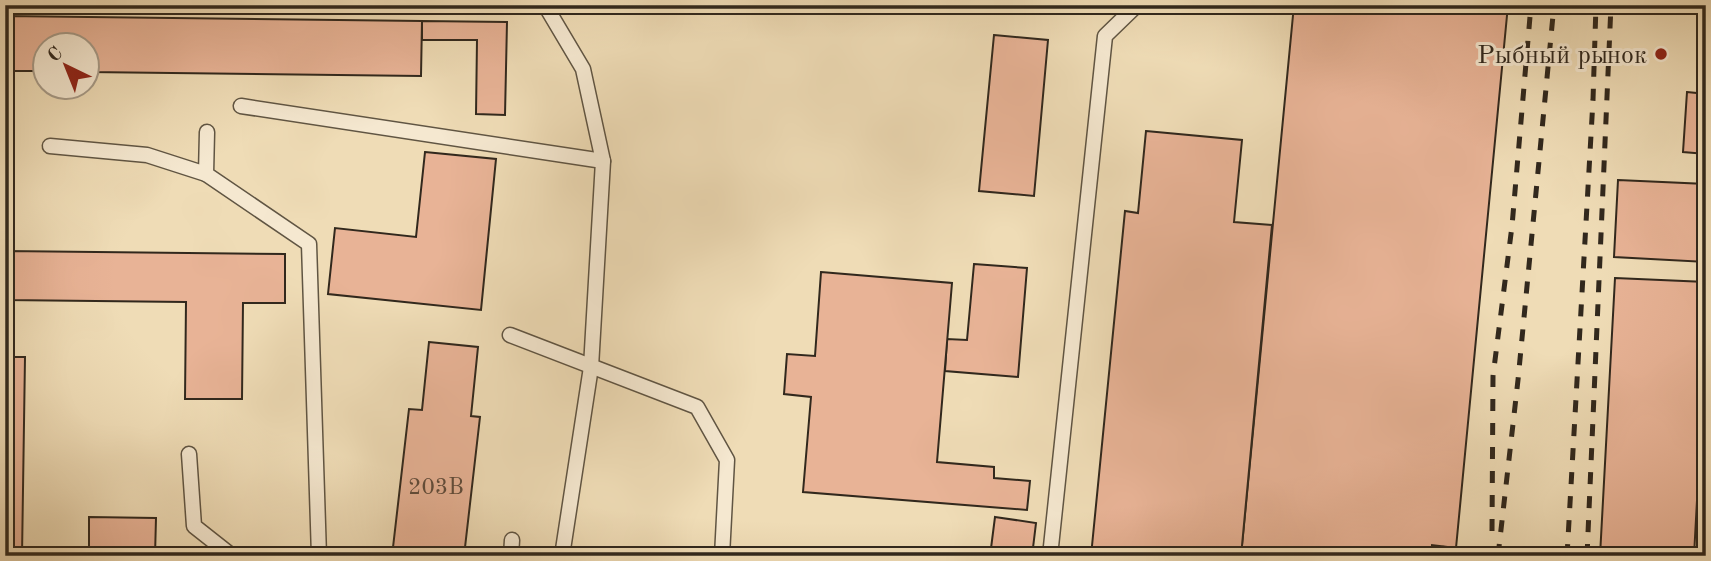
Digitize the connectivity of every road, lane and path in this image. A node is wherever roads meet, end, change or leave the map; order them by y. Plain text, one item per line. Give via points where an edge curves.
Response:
1 (545, 5) edge
2 (1137, 5) edge
3 (241, 106) dead end
4 (207, 132) dead end
5 (50, 146) dead end
6 (603, 162) junction
7 (206, 174) junction
8 (510, 335) dead end
9 (591, 367) junction
10 (189, 454) dead end
11 (512, 540) dead end
12 (232, 556) edge
13 (319, 556) edge
14 (511, 556) edge
15 (562, 556) edge
16 (722, 556) edge
17 (1049, 556) edge

1 - 6 lane via 583,69
2 - 17 lane via 1105,36
3 - 6 lane
4 - 7 lane
5 - 7 lane via 147,155
6 - 9 lane
7 - 13 lane via 309,244
8 - 9 lane
9 - 15 lane
9 - 16 lane via 697,407 727,460
10 - 12 lane via 194,526
11 - 14 lane

